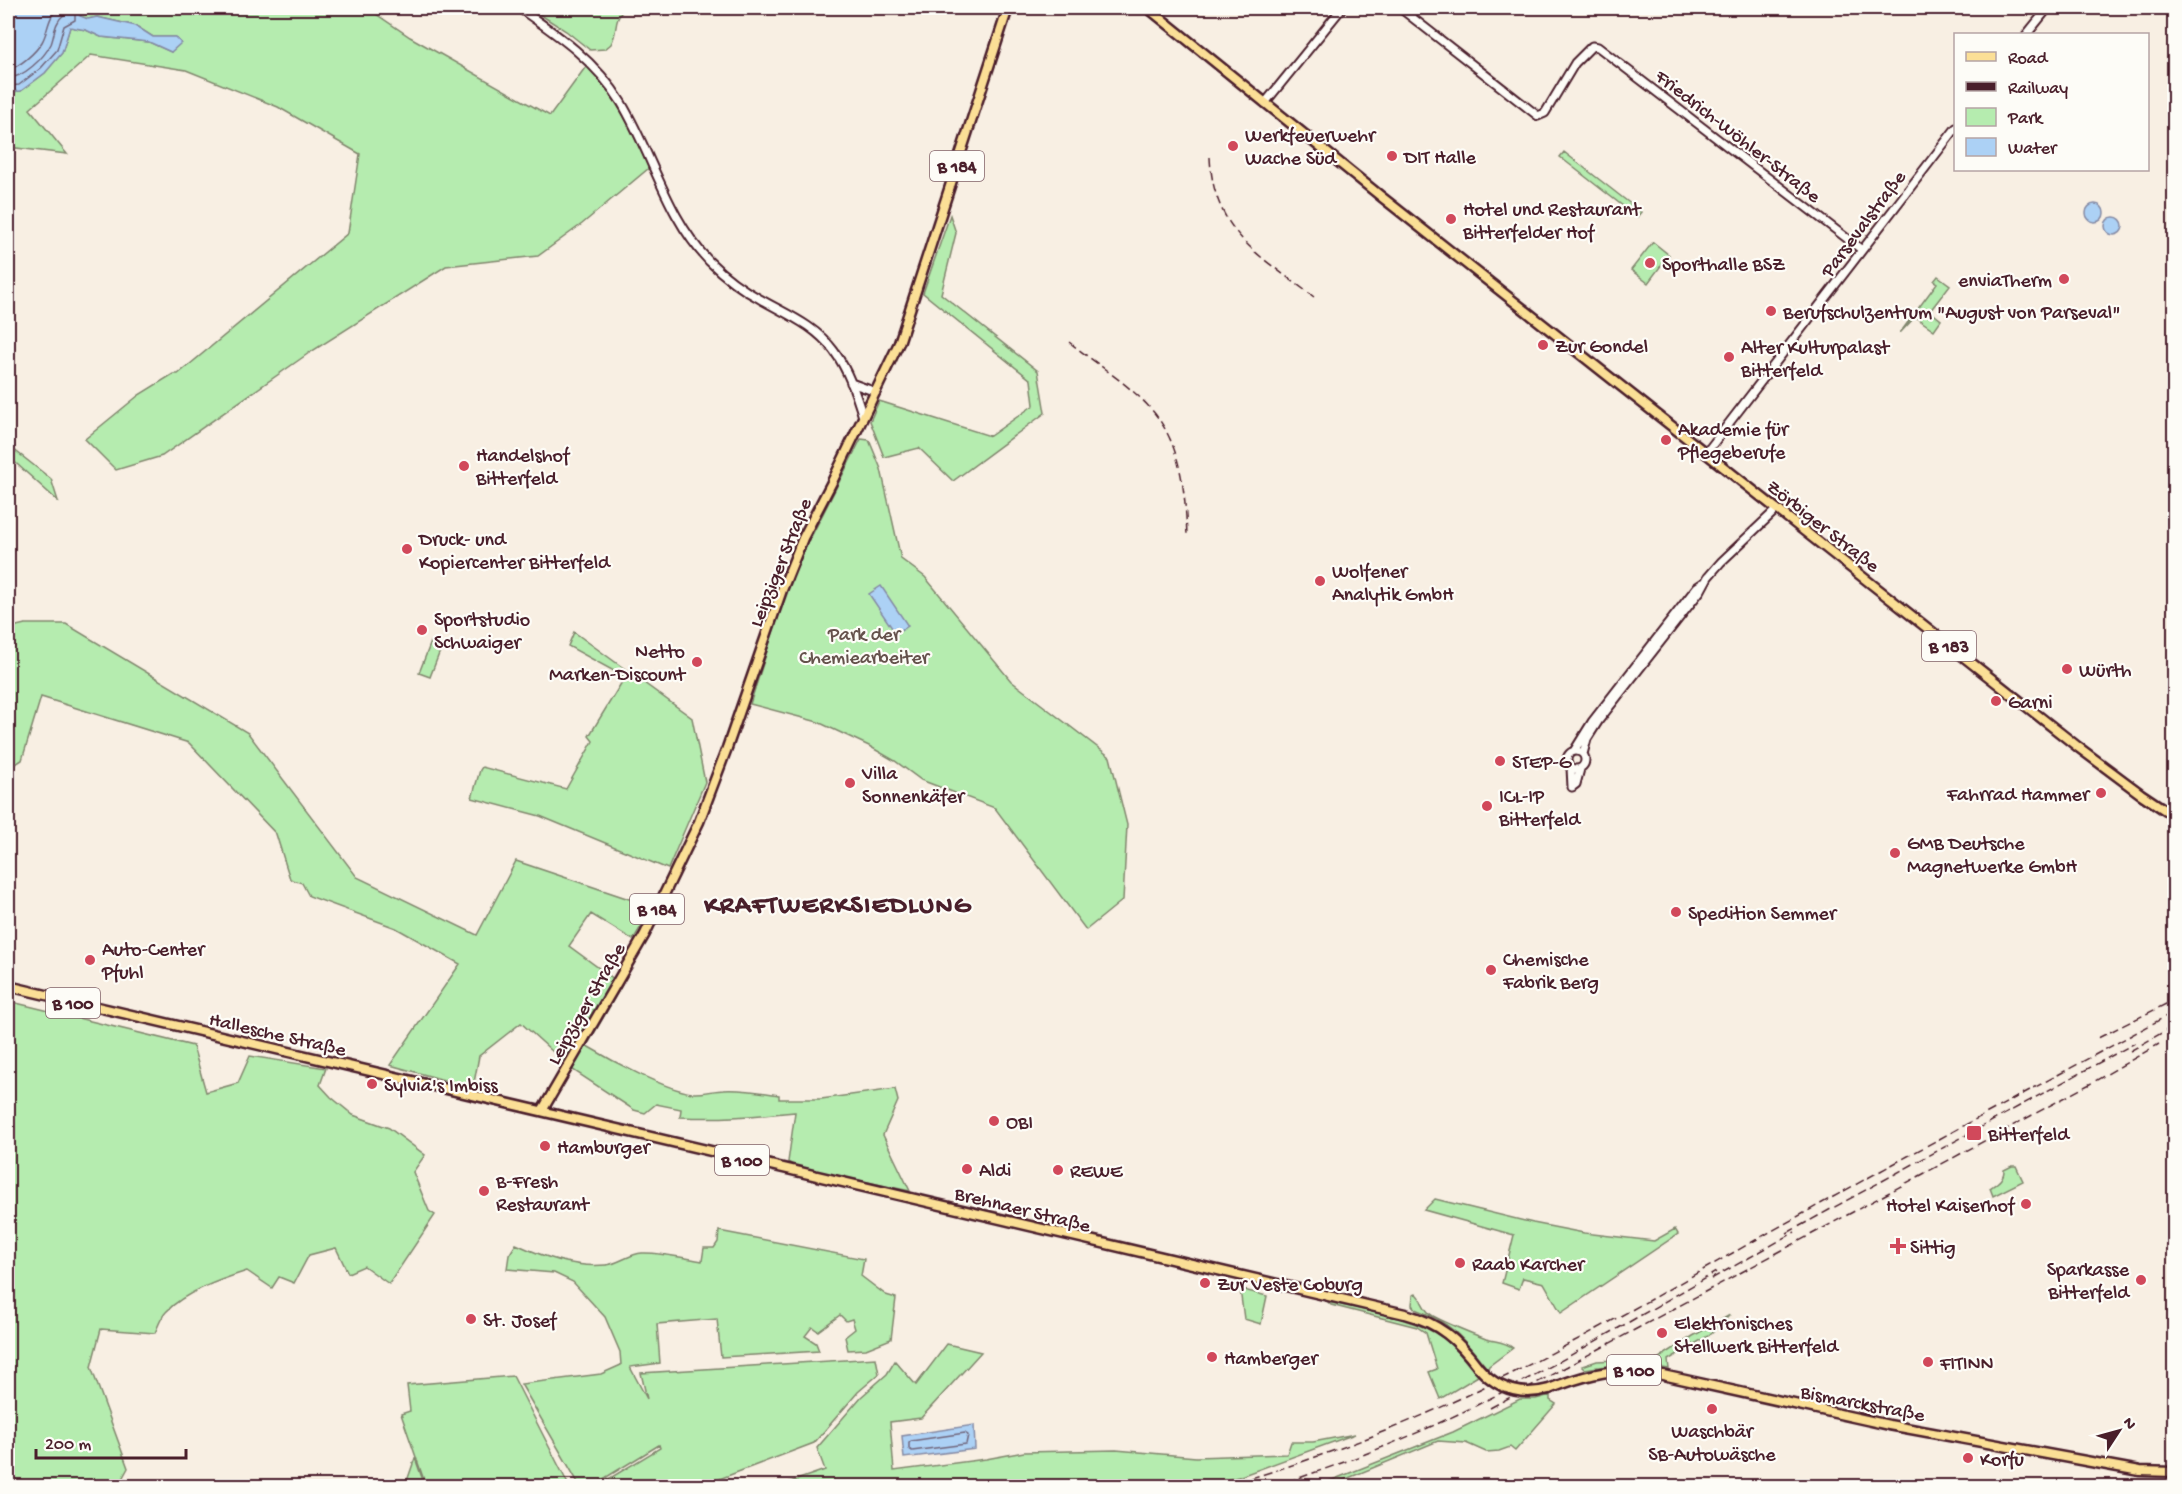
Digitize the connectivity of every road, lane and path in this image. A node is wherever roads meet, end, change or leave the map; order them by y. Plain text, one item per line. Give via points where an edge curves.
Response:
1 (519, 8) edge
2 (1008, 8) edge
3 (1148, 8) edge
4 (1342, 8) edge
5 (1400, 8) edge
6 (2048, 8) edge
7 (2028, 33) edge
8 (1264, 103) junction
9 (1954, 131) edge
10 (1862, 250) junction
11 (851, 383) junction
12 (876, 392) junction
13 (863, 417) junction
14 (1706, 453) junction
15 (1777, 509) junction
16 (1705, 581) junction
17 (1574, 751) junction
18 (1583, 754) junction
19 (1572, 768) junction
20 (1580, 769) junction
21 (2175, 816) edge
22 (8, 986) edge
23 (542, 1111) junction
24 (1548, 1389) joint
25 (2175, 1472) edge

1 - 11 street via 561,37 597,70 622,104 674,213 700,251 731,281 812,329 833,349
2 - 12 main road, Leipziger Straße / B 184 via 902,337
3 - 8 main road, Zörbiger Straße / B 183
4 - 8 street
5 - 10 street, Friedrich-Wöhler-Straße via 1540,116 1548,110 1579,58 1595,46
6 - 7 street
8 - 14 main road, Zörbiger Straße / B 183
9 - 10 street, Parsevalstraße
10 - 14 street, Parsevalstraße
11 - 12 street
11 - 13 street
12 - 13 main road, Leipziger Straße / B 184
13 - 23 main road, Leipziger Straße / B 184 via 802,539 694,831 645,934
14 - 15 main road, Zörbiger Straße / B 183
15 - 16 street
15 - 21 main road, Zörbiger Straße / B 183 via 2067,738
16 - 17 street via 1592,722
16 - 18 street via 1594,728
17 - 18 street
17 - 19 street via 1567,758
18 - 20 street via 1585,762
19 - 20 street
19 - 20 street via 1572,787
22 - 23 main road, Hallesche Straße / B 100
23 - 24 main road, Brehnaer Straße / B 100, bridge via 1416,1317 1448,1333 1495,1383 1514,1391 1533,1393
24 - 25 main road, Bismarckstraße / B 100 via 1593,1374 1640,1371 1889,1425 2140,1471

